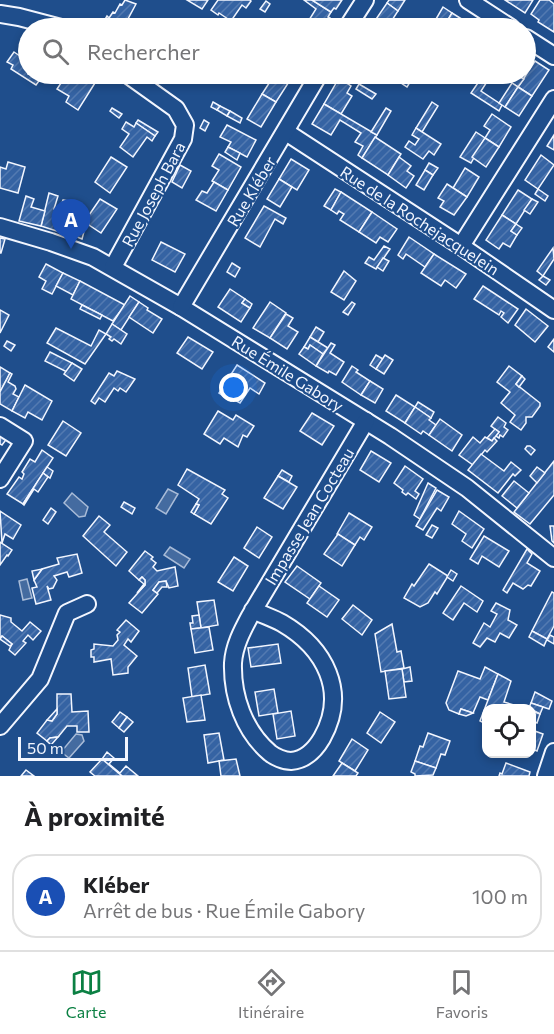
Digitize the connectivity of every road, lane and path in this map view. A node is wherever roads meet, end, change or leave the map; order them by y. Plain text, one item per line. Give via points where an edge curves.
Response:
1 (365, 0) edge
2 (468, 0) edge
3 (0, 14) edge
4 (23, 18) edge
5 (353, 18) edge
6 (496, 18) edge
7 (536, 45) edge
8 (554, 56) edge
9 (141, 84) edge
10 (313, 84) edge
11 (554, 99) edge
12 (286, 132) junction
13 (0, 227) edge
14 (461, 246) junction
15 (113, 267) junction
16 (181, 307) junction
17 (554, 310) edge
18 (366, 421) junction
19 (0, 426) edge
20 (0, 479) edge
21 (554, 558) edge
22 (87, 604) dead end
23 (253, 610) junction
24 (0, 726) edge
25 (554, 752) edge
26 (546, 776) edge

1 - 5 street
2 - 6 street
3 - 4 street
7 - 8 street
9 - 15 street, Rue Joseph Bara via 176,110 184,125 183,139
10 - 12 street, Rue Kléber
11 - 14 street
12 - 14 street, Rue de la Rochejacquelein
12 - 16 street, Rue Kléber
13 - 15 street, Rue Émile Gabory
14 - 17 street, Rue de la Rochejacquelein
15 - 16 street, Rue Émile Gabory
16 - 18 street, Rue Émile Gabory
18 - 21 street, Rue Émile Gabory via 467,488
18 - 23 street, Impasse Jean Cocteau
19 - 20 street via 24,441
22 - 24 street via 67,613 40,679
23 - 23 street, Impasse Jean Cocteau via 239,637 233,662 242,713 250,731 274,756 289,761 307,757 329,725 334,696 328,673 318,653 299,636
25 - 26 street

